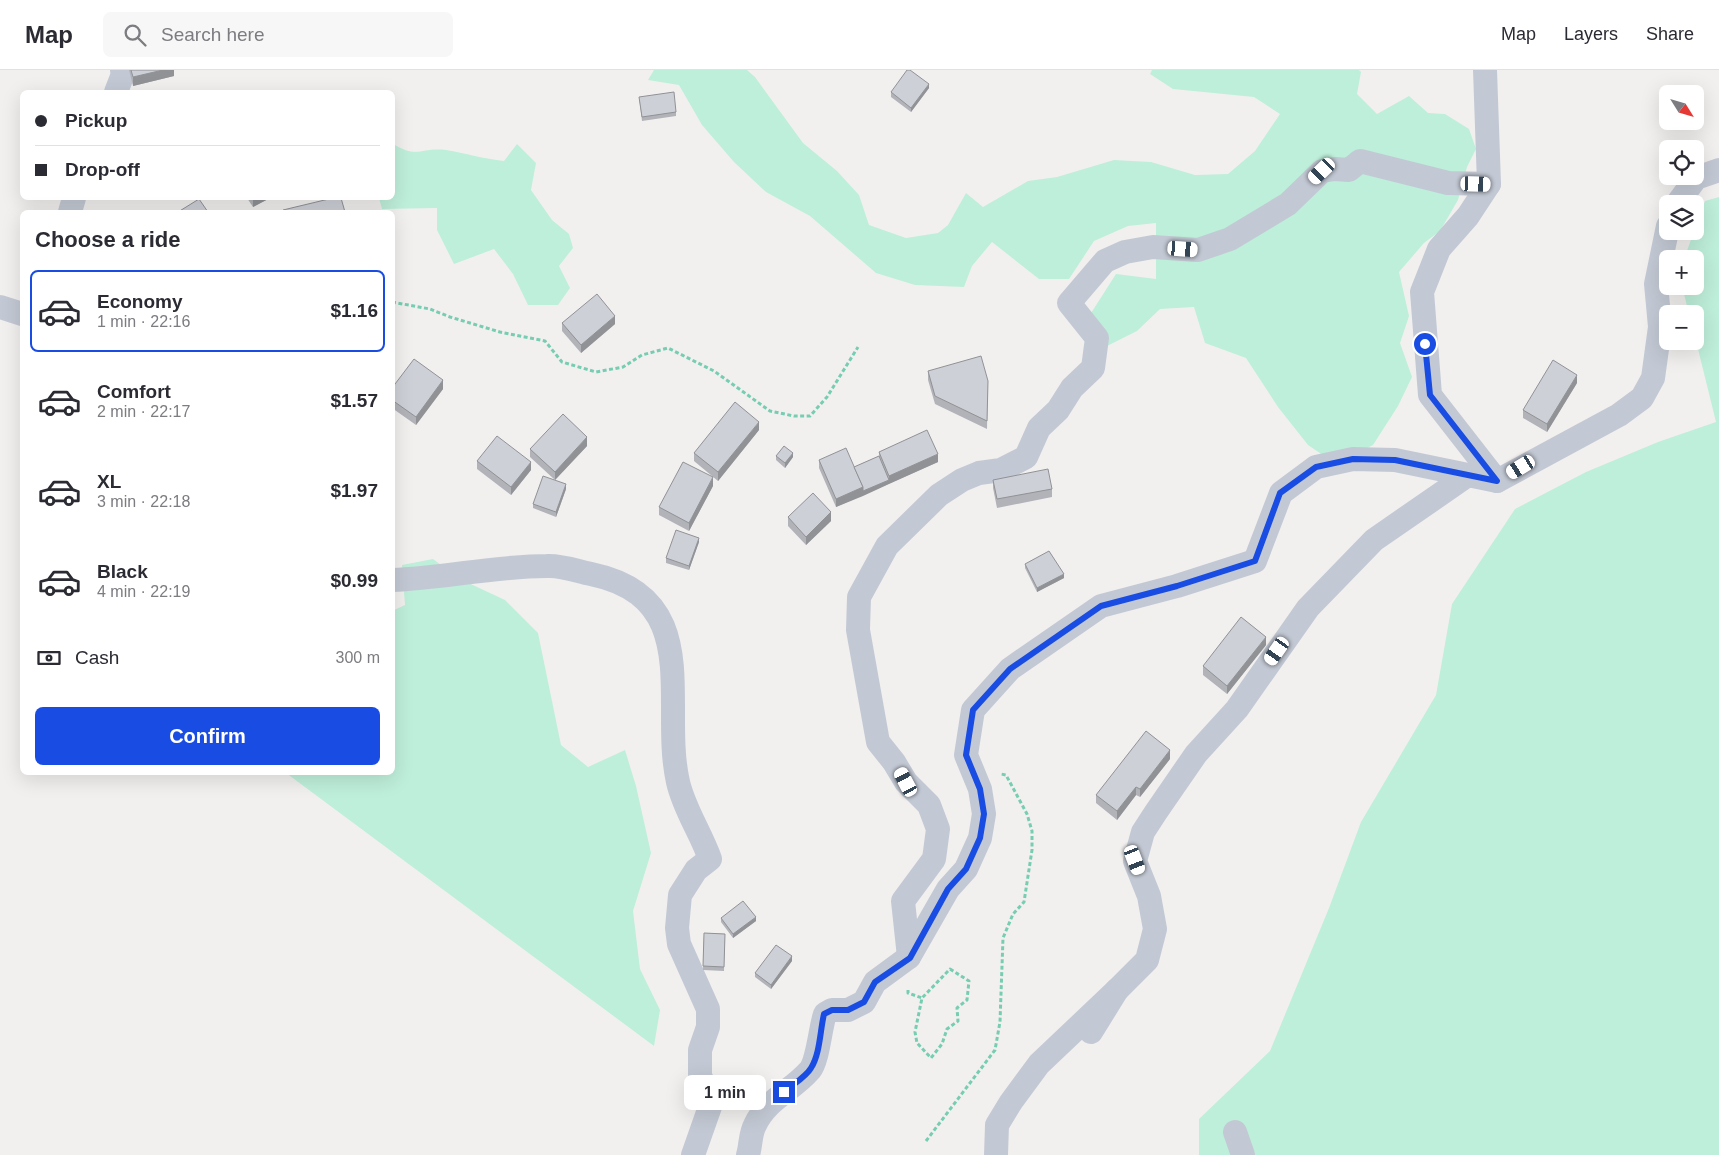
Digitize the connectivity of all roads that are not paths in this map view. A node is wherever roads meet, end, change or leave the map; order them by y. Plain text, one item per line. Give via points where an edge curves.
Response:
1 (122, 70) edge
2 (1485, 70) edge
3 (117, 90) edge
4 (1719, 170) edge
5 (1489, 184) junction
6 (1684, 195) edge
7 (1665, 240) edge
8 (0, 307) edge
9 (20, 313) edge
10 (1468, 476) junction
11 (1497, 481) junction
12 (395, 580) edge
13 (910, 958) junction
14 (1117, 990) junction
15 (1091, 1032) dead end
16 (1235, 1132) dead end
17 (693, 1155) edge
18 (748, 1155) edge
19 (996, 1155) edge
20 (1243, 1155) edge

1 - 3 street
2 - 5 street
4 - 6 street via 1696,178
5 - 11 street via 1468,216 1439,249 1422,292 1430,395
5 - 13 street via 1448,183 1360,161 1349,170 1322,171 1288,204 1230,239 1198,250 1153,247 1125,252 1105,261 1080,287 1069,303 1097,338 1093,368 1039,428 1026,457 1001,470 979,473 962,480 917,515 887,546 859,598 858,630 878,742 906,782 929,804 938,829 934,859 903,901
7 - 11 street via 1656,284 1660,327 1653,378 1642,398
8 - 9 street
10 - 11 street
10 - 13 street via 1395,460 1353,459 1316,467 1280,493 1255,561 1101,606 1010,669 973,710 966,755 980,789 984,814 980,838 966,869 948,889
10 - 14 street via 1374,540 1308,608 1237,709 1196,754 1142,832 1135,860 1149,896 1155,929 1147,960
12 - 17 street via 550,565 611,578 645,599 667,634 674,677 678,782 710,859 696,870 680,895 677,928 679,944 708,1009 708,1028 700,1050 700,1076 712,1101
13 - 18 street via 875,982 864,1002 848,1010 832,1010 824,1014 818,1051 811,1070 767,1105 754,1126
14 - 15 street
14 - 19 street via 1039,1064 1011,1102 997,1125
16 - 20 street

